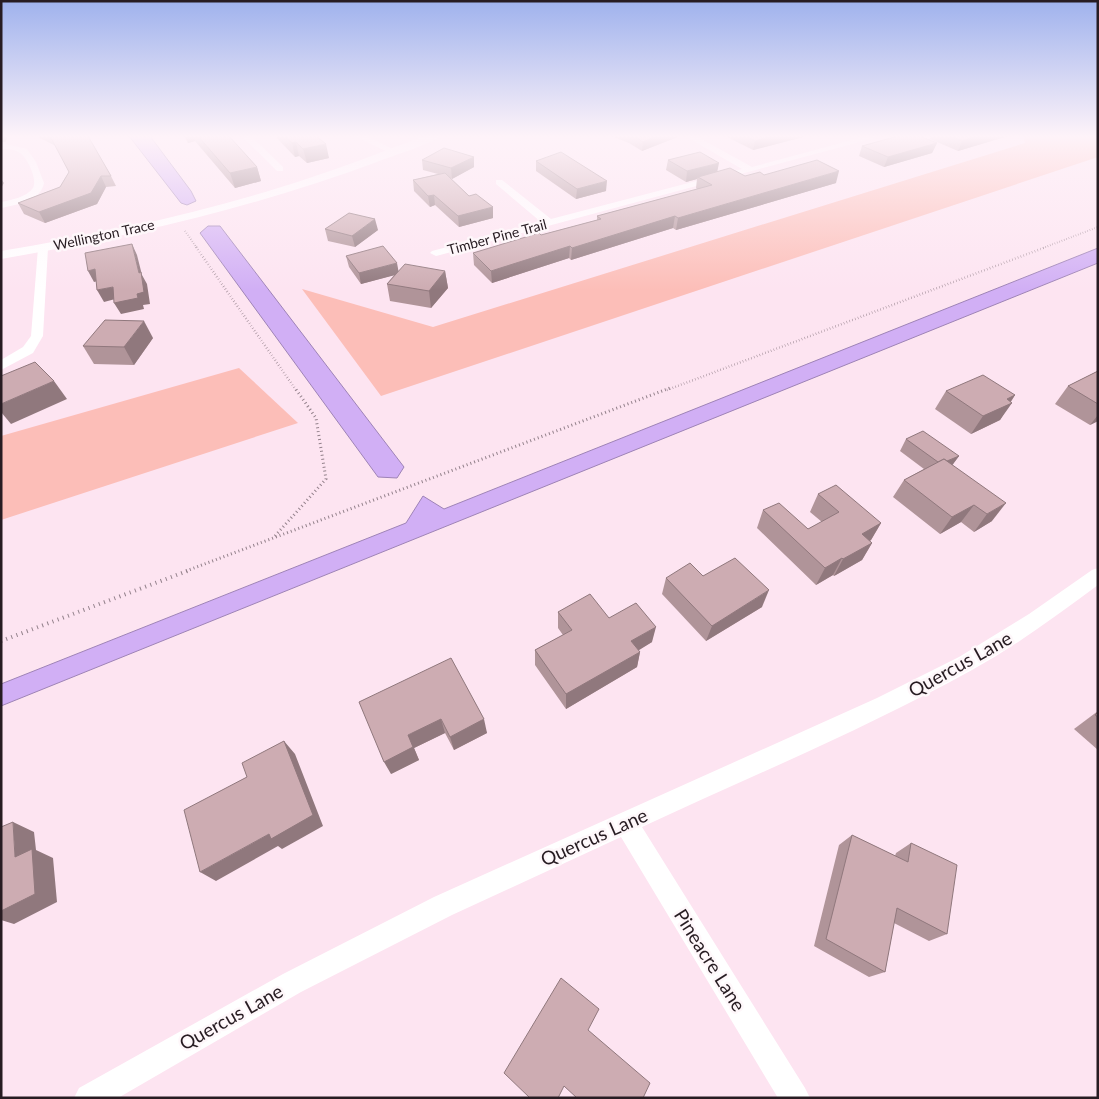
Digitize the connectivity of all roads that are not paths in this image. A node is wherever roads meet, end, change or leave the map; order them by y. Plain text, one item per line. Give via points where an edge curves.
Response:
1 (38, 187) edge
2 (292, 187) edge
3 (505, 187) edge
4 (685, 187) edge
5 (1, 206) edge
6 (549, 223) junction
7 (43, 248) junction
8 (436, 253) dead end
9 (1, 255) edge
10 (1, 366) edge
11 (1098, 575) edge
12 (626, 823) junction
13 (89, 1098) edge
14 (795, 1098) edge

1 - 5 street
2 - 7 street, Wellington Trace via 178,220
3 - 6 street
4 - 6 street, Timber Pine Trail
6 - 8 street, Timber Pine Trail
7 - 9 street, Wellington Trace
7 - 10 street via 36,336 28,350
11 - 12 street, Quercus Lane via 1036,620 966,663 884,706
12 - 13 street, Quercus Lane via 443,906 292,983
12 - 14 street, Pineacre Lane

